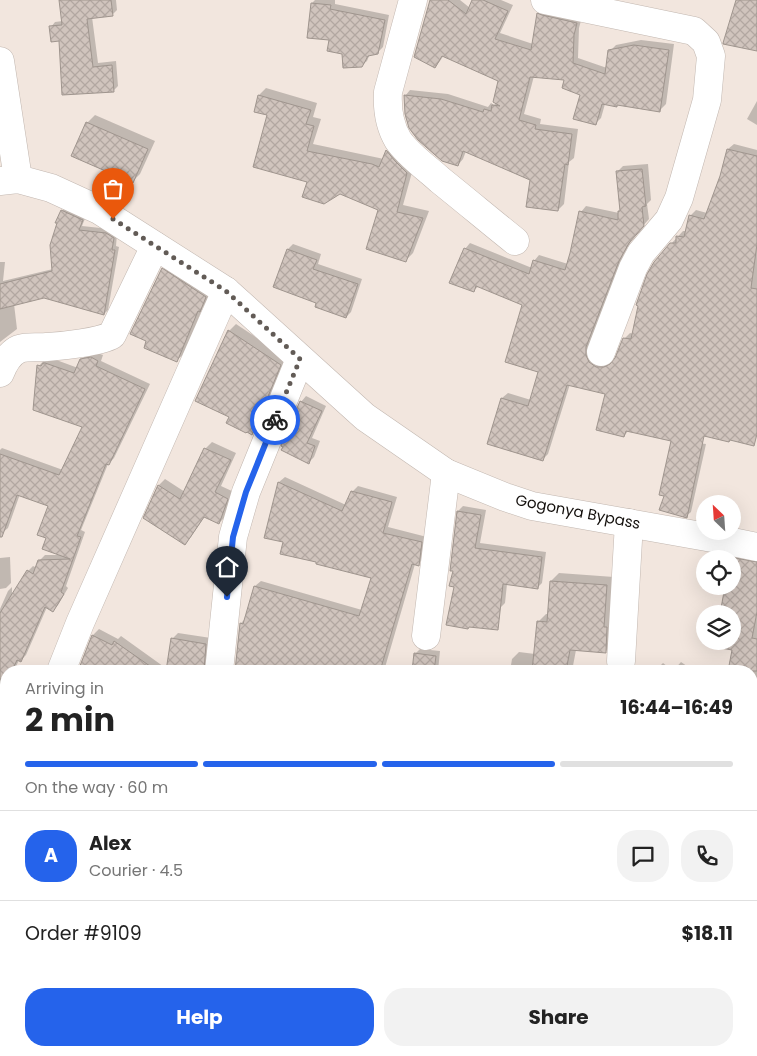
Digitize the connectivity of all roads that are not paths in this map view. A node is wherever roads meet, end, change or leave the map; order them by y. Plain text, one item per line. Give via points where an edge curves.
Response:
1 (413, 0) edge
2 (545, 0) edge
3 (0, 61) edge
4 (9, 180) edge
5 (515, 241) dead end
6 (155, 246) junction
7 (226, 291) junction
8 (601, 352) dead end
9 (300, 359) junction
10 (0, 373) edge
11 (446, 474) junction
12 (629, 523) junction
13 (757, 547) edge
14 (426, 636) dead end
15 (622, 661) dead end
16 (63, 665) edge
17 (221, 665) edge

1 - 5 street via 388,92 387,104 393,130 399,142 417,161
2 - 8 street via 694,31 706,42 711,56 707,100 679,198 669,220 641,253 633,268
3 - 4 street
4 - 6 street, Gogonya Bypass via 51,188 99,210
6 - 7 street, Gogonya Bypass
6 - 10 street via 112,335 100,340 18,349 3,364
7 - 9 street, Gogonya Bypass
7 - 16 street
9 - 11 street, Gogonya Bypass via 365,417
9 - 17 street via 246,492 233,537
11 - 12 street, Gogonya Bypass via 532,506
11 - 14 street
12 - 13 street, Gogonya Bypass
12 - 15 street

